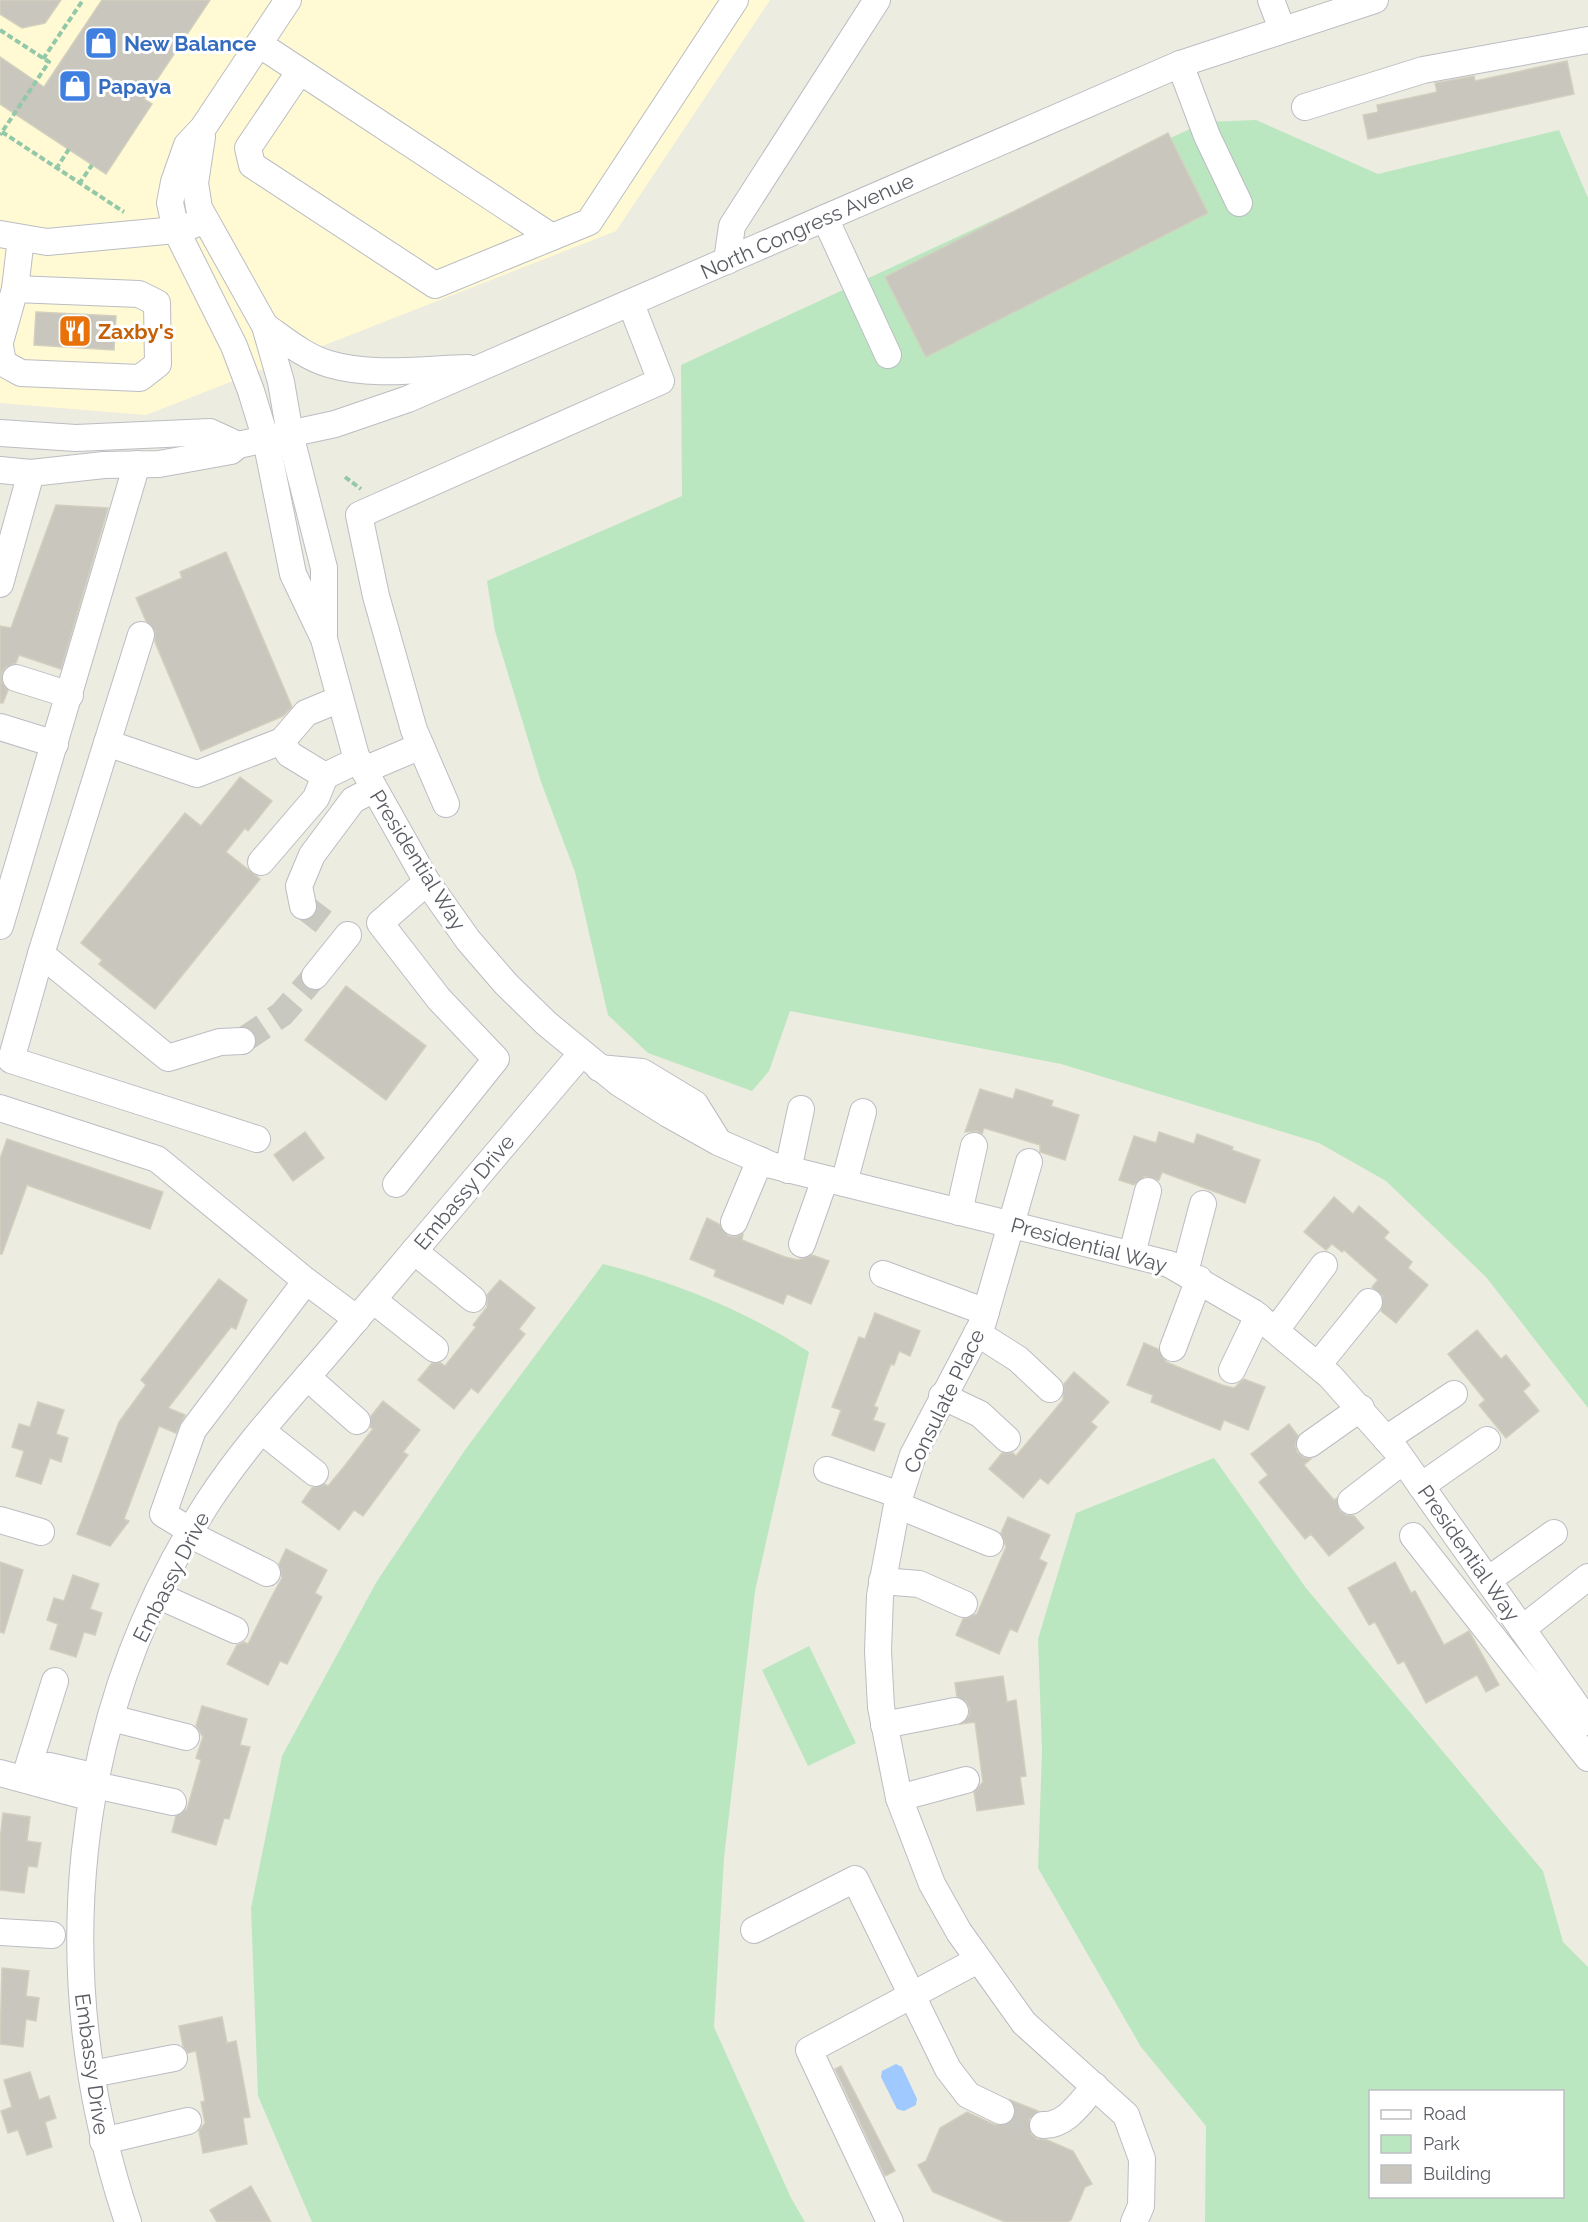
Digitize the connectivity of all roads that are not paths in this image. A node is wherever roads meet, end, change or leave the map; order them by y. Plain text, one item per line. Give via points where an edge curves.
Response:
1 (288, 0) edge
2 (735, 0) edge
3 (877, 0) edge
4 (1271, 0) edge
5 (1290, 0) edge
6 (1375, 0) edge
7 (1291, 26) junction
8 (1588, 40) edge
9 (259, 44) junction
10 (1180, 64) junction
11 (300, 71) junction
12 (1305, 107) dead end
13 (203, 128) junction
14 (1239, 203) dead end
15 (825, 218) junction
16 (205, 221) junction
17 (176, 230) junction
18 (10, 236) edge
19 (552, 237) junction
20 (727, 261) junction
21 (28, 289) junction
22 (631, 304) junction
23 (265, 326) junction
24 (1, 349) edge
25 (888, 355) dead end
26 (483, 367) junction
27 (0, 433) edge
28 (278, 437) junction
29 (238, 445) junction
30 (137, 464) junction
31 (0, 470) edge
32 (32, 473) junction
33 (12, 503) edge
34 (0, 584) edge
35 (141, 635) dead end
36 (16, 678) dead end
37 (70, 695) junction
38 (340, 699) junction
39 (0, 727) edge
40 (282, 741) junction
41 (107, 742) junction
42 (55, 744) junction
43 (422, 746) junction
44 (365, 773) junction
45 (325, 776) junction
46 (446, 804) dead end
47 (261, 862) dead end
48 (427, 882) junction
49 (303, 906) dead end
50 (380, 923) junction
51 (0, 926) edge
52 (41, 954) junction
53 (315, 976) tunnel mouth
54 (242, 1041) tunnel mouth
55 (590, 1061) junction
56 (0, 1108) edge
57 (801, 1109) dead end
58 (863, 1112) dead end
59 (256, 1139) dead end
60 (974, 1146) dead end
61 (760, 1160) junction
62 (1029, 1162) dead end
63 (788, 1170) junction
64 (834, 1181) junction
65 (396, 1184) dead end
66 (1148, 1191) dead end
67 (1203, 1204) dead end
68 (958, 1212) junction
69 (734, 1222) dead end
70 (1012, 1225) junction
71 (802, 1244) dead end
72 (414, 1251) junction
73 (1132, 1254) junction
74 (1324, 1265) dead end
75 (883, 1274) dead end
76 (1192, 1275) junction
77 (306, 1281) junction
78 (474, 1299) dead end
79 (1369, 1302) dead end
80 (365, 1309) junction
81 (981, 1323) junction
82 (1267, 1323) junction
83 (1173, 1348) dead end
84 (435, 1349) dead end
85 (1318, 1365) junction
86 (1232, 1370) dead end
87 (307, 1377) junction
88 (1050, 1389) dead end
89 (1454, 1394) dead end
90 (942, 1396) junction
91 (1361, 1408) junction
92 (357, 1421) dead end
93 (261, 1431) junction
94 (1386, 1438) junction
95 (1007, 1439) dead end
96 (1487, 1440) dead end
97 (1310, 1444) dead end
98 (1403, 1461) junction
99 (827, 1470) dead end
100 (315, 1473) dead end
101 (1421, 1486) junction
102 (899, 1500) junction
103 (1351, 1501) dead end
104 (0, 1521) edge
105 (41, 1532) dead end
106 (190, 1532) junction
107 (1554, 1533) dead end
108 (1413, 1536) dead end
109 (990, 1543) dead end
110 (267, 1573) dead end
111 (1588, 1577) edge
112 (1488, 1580) junction
113 (882, 1581) junction
114 (157, 1595) junction
115 (963, 1604) dead end
116 (1522, 1629) junction
117 (235, 1630) dead end
118 (1552, 1671) junction
119 (55, 1681) dead end
120 (1528, 1685) junction
121 (955, 1711) dead end
122 (111, 1718) junction
123 (1588, 1722) edge
124 (884, 1725) junction
125 (186, 1737) dead end
126 (1588, 1758) edge
127 (0, 1773) edge
128 (25, 1777) junction
129 (966, 1780) dead end
130 (93, 1793) junction
131 (899, 1798) junction
132 (173, 1802) dead end
133 (754, 1930) dead end
134 (0, 1932) edge
135 (52, 1935) dead end
136 (978, 1960) junction
137 (912, 1993) junction
138 (174, 2058) dead end
139 (92, 2074) junction
140 (1095, 2086) junction
141 (1001, 2111) tunnel mouth
142 (188, 2121) dead end
143 (1043, 2125) tunnel mouth
144 (103, 2140) junction
145 (128, 2222) edge
146 (890, 2222) edge
147 (1134, 2222) edge

1 - 9 street
2 - 19 street via 590,222
3 - 20 street via 732,226
4 - 7 street
5 - 7 street
6 - 7 street, North Congress Avenue
7 - 10 street, North Congress Avenue
8 - 12 street via 1423,70
9 - 11 street
9 - 13 street
10 - 14 street via 1207,136
10 - 15 street, North Congress Avenue
11 - 19 street
11 - 19 street via 248,148 252,165 435,285
13 - 16 street via 195,183
13 - 17 street via 187,145 174,182 171,203
15 - 20 street, North Congress Avenue
15 - 25 street
16 - 17 street
16 - 23 street
17 - 18 street via 47,242
17 - 28 street
18 - 21 street
20 - 22 street, North Congress Avenue
21 - 24 street
21 - 24 street via 150,297 157,303 158,364 140,378 21,373 3,363
22 - 26 street, North Congress Avenue
22 - 43 street via 661,381 359,514 376,596
23 - 26 street via 299,350 329,364 365,372
23 - 28 street via 281,382
26 - 28 street, North Congress Avenue via 335,424
27 - 29 street via 76,438 210,432
28 - 29 street, North Congress Avenue
28 - 38 street, Presidential Way via 293,574 324,639
29 - 30 street, North Congress Avenue via 231,452
30 - 32 street, North Congress Avenue
30 - 37 street
31 - 32 street, North Congress Avenue
32 - 33 street
33 - 34 street
35 - 41 street
36 - 37 street
37 - 42 street
38 - 40 street via 306,713
38 - 44 street, Presidential Way
39 - 42 street
40 - 41 street via 197,774
40 - 45 street via 288,754
41 - 52 street
42 - 51 street
43 - 44 street
43 - 46 street
44 - 45 street
44 - 48 street, Presidential Way
44 - 49 street via 352,800 312,855 299,886
45 - 47 street via 316,798
48 - 50 street
48 - 55 street, Presidential Way via 468,940 506,984
50 - 53 street via 340,932
50 - 65 street via 439,999 496,1059
52 - 54 street via 168,1058 220,1042
52 - 59 street via 11,1060
55 - 61 street, Presidential Way via 614,1093 682,1135 718,1142
55 - 72 street, Embassy Drive
56 - 77 street via 157,1159
57 - 63 street
58 - 64 street
60 - 68 street
61 - 63 street, Presidential Way
61 - 69 street
62 - 70 street, Consulate Place
63 - 64 street, Presidential Way
64 - 68 street, Presidential Way
64 - 71 street
66 - 73 street
67 - 76 street
68 - 70 street, Presidential Way
70 - 73 street, Presidential Way
70 - 81 street, Consulate Place
72 - 78 street
72 - 80 street, Embassy Drive
73 - 76 street, Presidential Way
74 - 82 street
75 - 81 street
76 - 82 street, Presidential Way
76 - 83 street
77 - 80 street
77 - 106 street via 193,1430 164,1514
79 - 85 street
80 - 84 street
80 - 87 street, Embassy Drive
81 - 88 street
81 - 90 street, Consulate Place
82 - 85 street, Presidential Way
82 - 86 street
85 - 91 street, Presidential Way
87 - 92 street
87 - 93 street, Embassy Drive
89 - 94 street
90 - 95 street via 980,1414
90 - 102 street, Consulate Place via 913,1455
91 - 94 street, Presidential Way
91 - 97 street
93 - 100 street
93 - 106 street, Embassy Drive via 234,1464
94 - 98 street, Presidential Way
96 - 101 street
98 - 101 street, Presidential Way
98 - 103 street
99 - 102 street
101 - 112 street, Presidential Way
102 - 109 street
102 - 113 street, Consulate Place
104 - 105 street
106 - 110 street
106 - 114 street, Embassy Drive
107 - 112 street
108 - 120 street
111 - 116 street
112 - 116 street, Presidential Way
113 - 115 street via 919,1584
113 - 124 street, Consulate Place via 878,1651
114 - 117 street
114 - 122 street, Embassy Drive
116 - 118 street, Presidential Way
118 - 120 street
118 - 123 street, Presidential Way
119 - 128 street
120 - 126 street
121 - 124 street
122 - 125 street
122 - 130 street, Embassy Drive
124 - 131 street, Consulate Place
127 - 128 street
128 - 130 street
129 - 131 street
130 - 132 street
130 - 139 street, Embassy Drive via 79,1937 81,1999
131 - 136 street, Consulate Place via 932,1884
133 - 137 street via 855,1879
134 - 135 street
136 - 137 street
136 - 140 street, Consulate Place via 1024,2023
137 - 141 street via 948,2069 968,2095
137 - 146 street via 809,2050
138 - 139 street
139 - 144 street, Embassy Drive
140 - 143 street via 1066,2118 1052,2126
140 - 147 street, Consulate Place via 1126,2115 1142,2158 1141,2206
142 - 144 street
144 - 145 street, Embassy Drive

